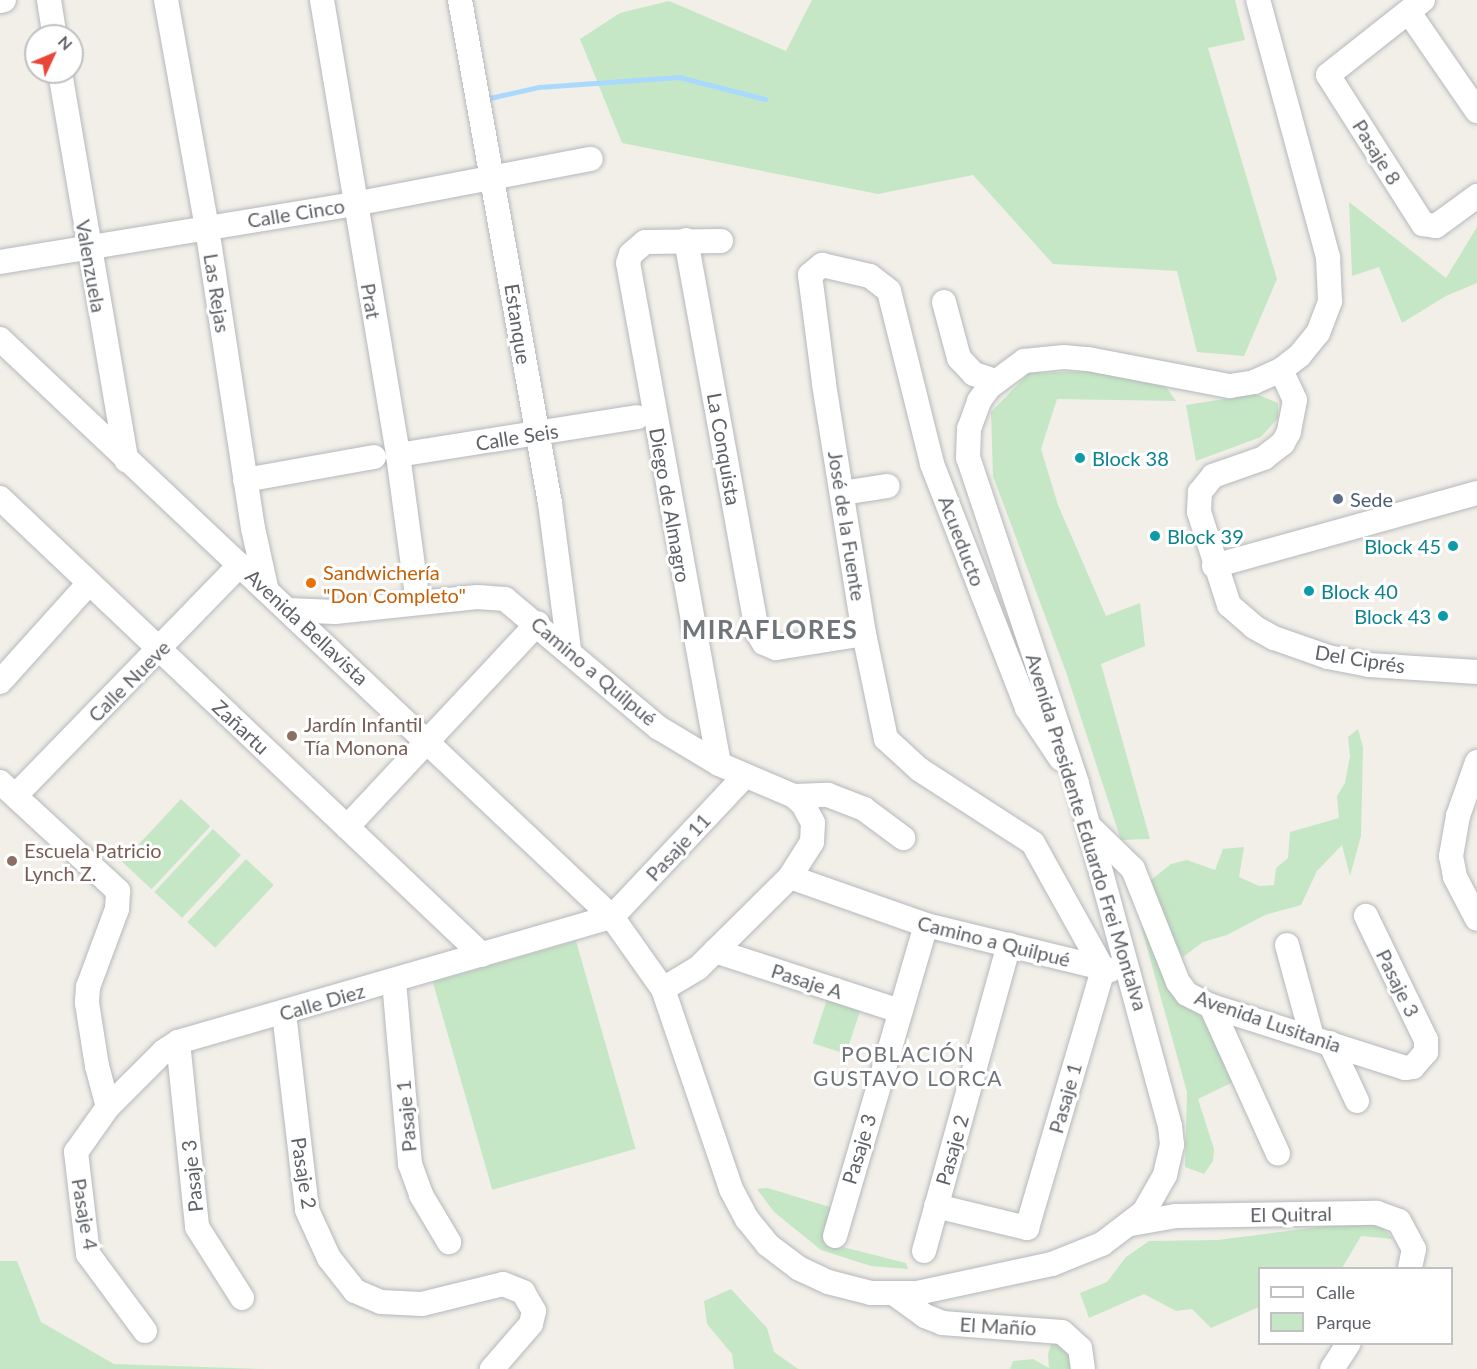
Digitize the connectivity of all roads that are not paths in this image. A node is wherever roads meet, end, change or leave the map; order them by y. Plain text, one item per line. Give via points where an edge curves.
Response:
1 (49, 0) edge
2 (166, 0) edge
3 (322, 0) edge
4 (460, 0) edge
5 (1258, 0) edge
6 (1416, 7) edge
7 (53, 24) edge
8 (62, 84) edge
9 (1473, 97) edge
10 (591, 159) dead end
11 (494, 179) junction
12 (1477, 196) edge
13 (354, 204) junction
14 (207, 228) junction
15 (686, 240) junction
16 (721, 241) dead end
17 (88, 248) junction
18 (0, 262) edge
19 (884, 285) joint
20 (944, 302) dead end
21 (0, 339) edge
22 (1281, 370) junction
23 (995, 381) junction
24 (637, 417) dead end
25 (536, 435) junction
26 (386, 456) junction
27 (126, 460) junction
28 (245, 480) junction
29 (886, 486) dead end
30 (842, 493) junction
31 (1477, 493) edge
32 (0, 498) edge
33 (240, 565) junction
34 (1214, 566) junction
35 (89, 583) junction
36 (266, 587) junction
37 (418, 603) junction
38 (288, 610) junction
39 (538, 623) junction
40 (864, 634) junction
41 (569, 649) junction
42 (160, 650) junction
43 (1477, 672) edge
44 (0, 682) edge
45 (428, 740) junction
46 (1477, 762) edge
47 (719, 764) junction
48 (745, 776) junction
49 (1077, 783) junction
50 (8, 789) edge
51 (794, 796) junction
52 (347, 827) junction
53 (1090, 828) junction
54 (903, 838) dead end
55 (790, 877) junction
56 (1469, 890) edge
57 (1366, 916) dead end
58 (612, 917) junction
59 (1477, 919) edge
60 (926, 925) junction
61 (1009, 945) junction
62 (1287, 945) dead end
63 (715, 951) junction
64 (482, 955) junction
65 (1102, 969) junction
66 (1131, 975) junction
67 (393, 981) junction
68 (663, 989) junction
69 (1211, 1005) junction
70 (900, 1011) junction
71 (284, 1013) junction
72 (1322, 1040) junction
73 (178, 1042) junction
74 (1426, 1052) joint
75 (1357, 1101) dead end
76 (108, 1107) junction
77 (76, 1152) joint
78 (1278, 1154) dead end
79 (936, 1206) junction
80 (1131, 1224) junction
81 (835, 1236) dead end
82 (449, 1242) dead end
83 (924, 1251) dead end
84 (1410, 1267) edge
85 (896, 1295) junction
86 (242, 1298) dead end
87 (145, 1331) dead end
88 (1347, 1345) edge
89 (492, 1369) edge
90 (1083, 1369) edge
91 (1332, 1369) edge

1 - 7 street
2 - 14 street, Las Rejas
3 - 13 street, Prat
4 - 11 street, Estanque
5 - 22 street, Avenida Presidente Eduardo Frei Montalva via 1309,178 1331,279 1330,301 1318,333
6 - 9 street
6 - 12 street, Pasaje 8 via 1328,75 1416,216 1430,227 1443,223
8 - 17 street, Valenzuela
10 - 11 street, Calle Cinco
11 - 13 street, Calle Cinco
11 - 25 street, Estanque
13 - 14 street, Calle Cinco
13 - 26 street, Prat
14 - 17 street, Calle Cinco
14 - 28 street, Las Rejas
15 - 16 street
15 - 40 street, La Conquista via 757,632 764,643 776,648
15 - 47 street, Diego de Almagro via 645,242 628,263 636,326
17 - 18 street, Calle Cinco
17 - 27 street, Valenzuela
19 - 30 street, José de la Fuente via 870,276 822,265 810,275
19 - 49 street, Acueducto via 893,300 932,464 1009,666 1027,708
20 - 23 street via 959,358 974,374
21 - 27 street, Avenida Bellavista
22 - 23 street, Avenida Presidente Eduardo Frei Montalva via 1254,382 1230,386 1064,357 1024,361
22 - 34 street, Del Ciprés via 1295,400 1292,424 1283,443 1264,458 1213,476 1200,492 1199,512
23 - 49 street, Avenida Presidente Eduardo Frei Montalva via 973,413 968,458
24 - 25 street, Calle Seis
25 - 26 street, Calle Seis
25 - 41 street, Estanque via 550,503
26 - 28 street, Calle Seis
26 - 37 street, Prat
27 - 33 street, Avenida Bellavista
28 - 36 street, Las Rejas
29 - 30 street
30 - 40 street, José de la Fuente
31 - 34 street
32 - 35 street, Zañartu
33 - 36 street, Avenida Bellavista
33 - 42 street, Calle Nueve
34 - 43 street, Del Ciprés via 1229,605 1274,638 1328,657 1369,664
35 - 42 street, Zañartu
35 - 44 street
36 - 38 street, Avenida Bellavista
37 - 38 street, Camino a Quilpué via 335,612
37 - 39 street, Camino a Quilpué via 477,597 505,599
38 - 45 street, Avenida Bellavista
39 - 41 street, Camino a Quilpué
39 - 45 street
40 - 65 street, José de la Fuente via 886,739 920,770 1033,843
41 - 47 street, Camino a Quilpué via 659,728
42 - 50 street, Calle Nueve
42 - 52 street, Zañartu
45 - 52 street
45 - 58 street, Avenida Bellavista
46 - 56 street via 1452,841 1455,877
47 - 48 street, Camino a Quilpué
48 - 51 street, Camino a Quilpué
48 - 58 street, Pasaje 11
49 - 53 street, Avenida Presidente Eduardo Frei Montalva
50 - 76 street via 114,884 117,909 88,987 87,1003
51 - 54 street via 828,795 864,809
51 - 55 street via 809,813 814,833 806,856
52 - 64 street, Zañartu
53 - 66 street, Avenida Presidente Eduardo Frei Montalva
53 - 69 street, Avenida Lusitania via 1133,869 1178,982 1187,994
55 - 60 street, Camino a Quilpué
55 - 63 street
56 - 59 street
57 - 74 street, Pasaje 3 via 1426,1040
58 - 64 street, Calle Diez
58 - 68 street, Avenida Presidente Eduardo Frei Montalva
60 - 61 street, Camino a Quilpué
60 - 70 street, Pasaje 3
61 - 65 street, Camino a Quilpué
61 - 79 street, Pasaje 2
62 - 72 street
63 - 68 street via 686,978
63 - 70 street, Pasaje A
64 - 67 street, Calle Diez
65 - 66 street, Camino a Quilpué
65 - 79 street, Pasaje 1 via 1027,1228
66 - 80 street, Avenida Presidente Eduardo Frei Montalva via 1162,1085 1172,1145 1154,1198
67 - 71 street, Calle Diez
67 - 82 street, Pasaje 1 via 410,1164 421,1195
68 - 85 street, Avenida Presidente Eduardo Frei Montalva via 730,1189 747,1219 768,1245 798,1268 828,1282
69 - 72 street, Avenida Lusitania
69 - 78 street
70 - 81 street, Pasaje 3
71 - 73 street, Calle Diez
71 - 89 street, Pasaje 2 via 307,1210 329,1258 346,1282 368,1297 402,1305 422,1304 503,1284 529,1298 534,1311 531,1324
72 - 74 street, Avenida Lusitania via 1405,1068 1420,1062
72 - 75 street
73 - 76 street, Calle Diez
73 - 86 street, Pasaje 3 via 197,1227
76 - 77 street, Calle Diez
77 - 87 street, Pasaje 4 via 88,1254
79 - 83 street, Pasaje 2
80 - 84 street, El Quitral via 1176,1216 1377,1213 1398,1221 1414,1249
80 - 85 street, Avenida Presidente Eduardo Frei Montalva via 1102,1244 1052,1264
85 - 90 street, El Mañío via 942,1323 1062,1332 1080,1348
88 - 91 street

